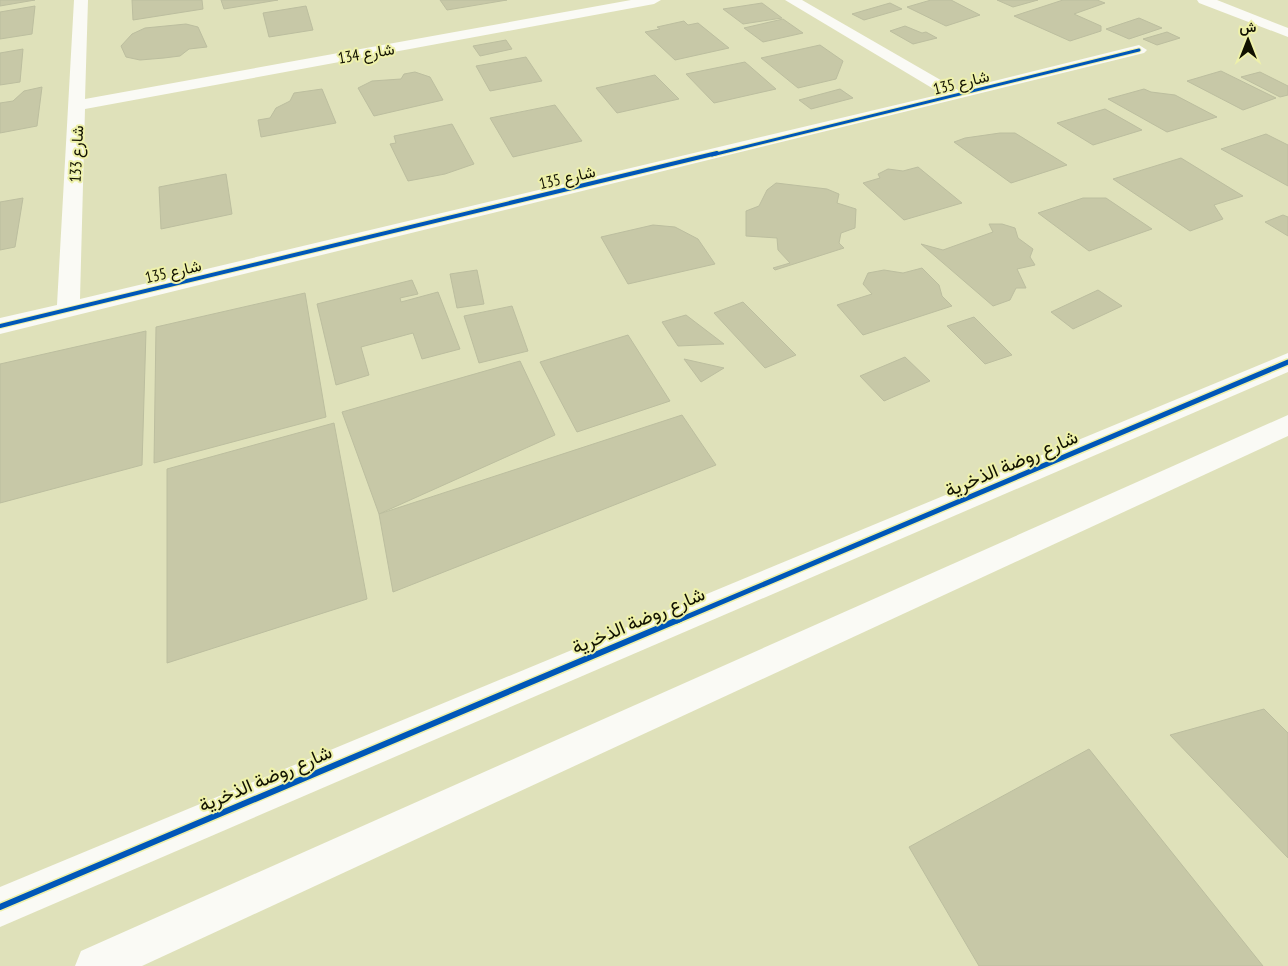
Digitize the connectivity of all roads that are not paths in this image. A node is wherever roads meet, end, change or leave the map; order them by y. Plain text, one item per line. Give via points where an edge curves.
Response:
1 (81, 0) edge
2 (654, 0) edge
3 (792, 0) edge
4 (1204, 0) edge
5 (1240, 0) edge
6 (1288, 18) edge
7 (1288, 33) edge
8 (1140, 50) dead end
9 (956, 96) junction
10 (78, 105) junction
11 (68, 309) junction
12 (0, 326) edge
13 (1288, 362) edge
14 (1288, 425) edge
15 (0, 906) edge
16 (96, 966) edge

1 - 10 street, شارع 133
2 - 10 street, شارع 134
3 - 9 street, شارع 135
4 - 7 street
5 - 6 street
8 - 9 street, شارع 135
9 - 11 street, شارع 135
10 - 11 street, شارع 133
11 - 12 street, شارع 135
13 - 15 street, شارع روضة الذخرية
14 - 16 street

